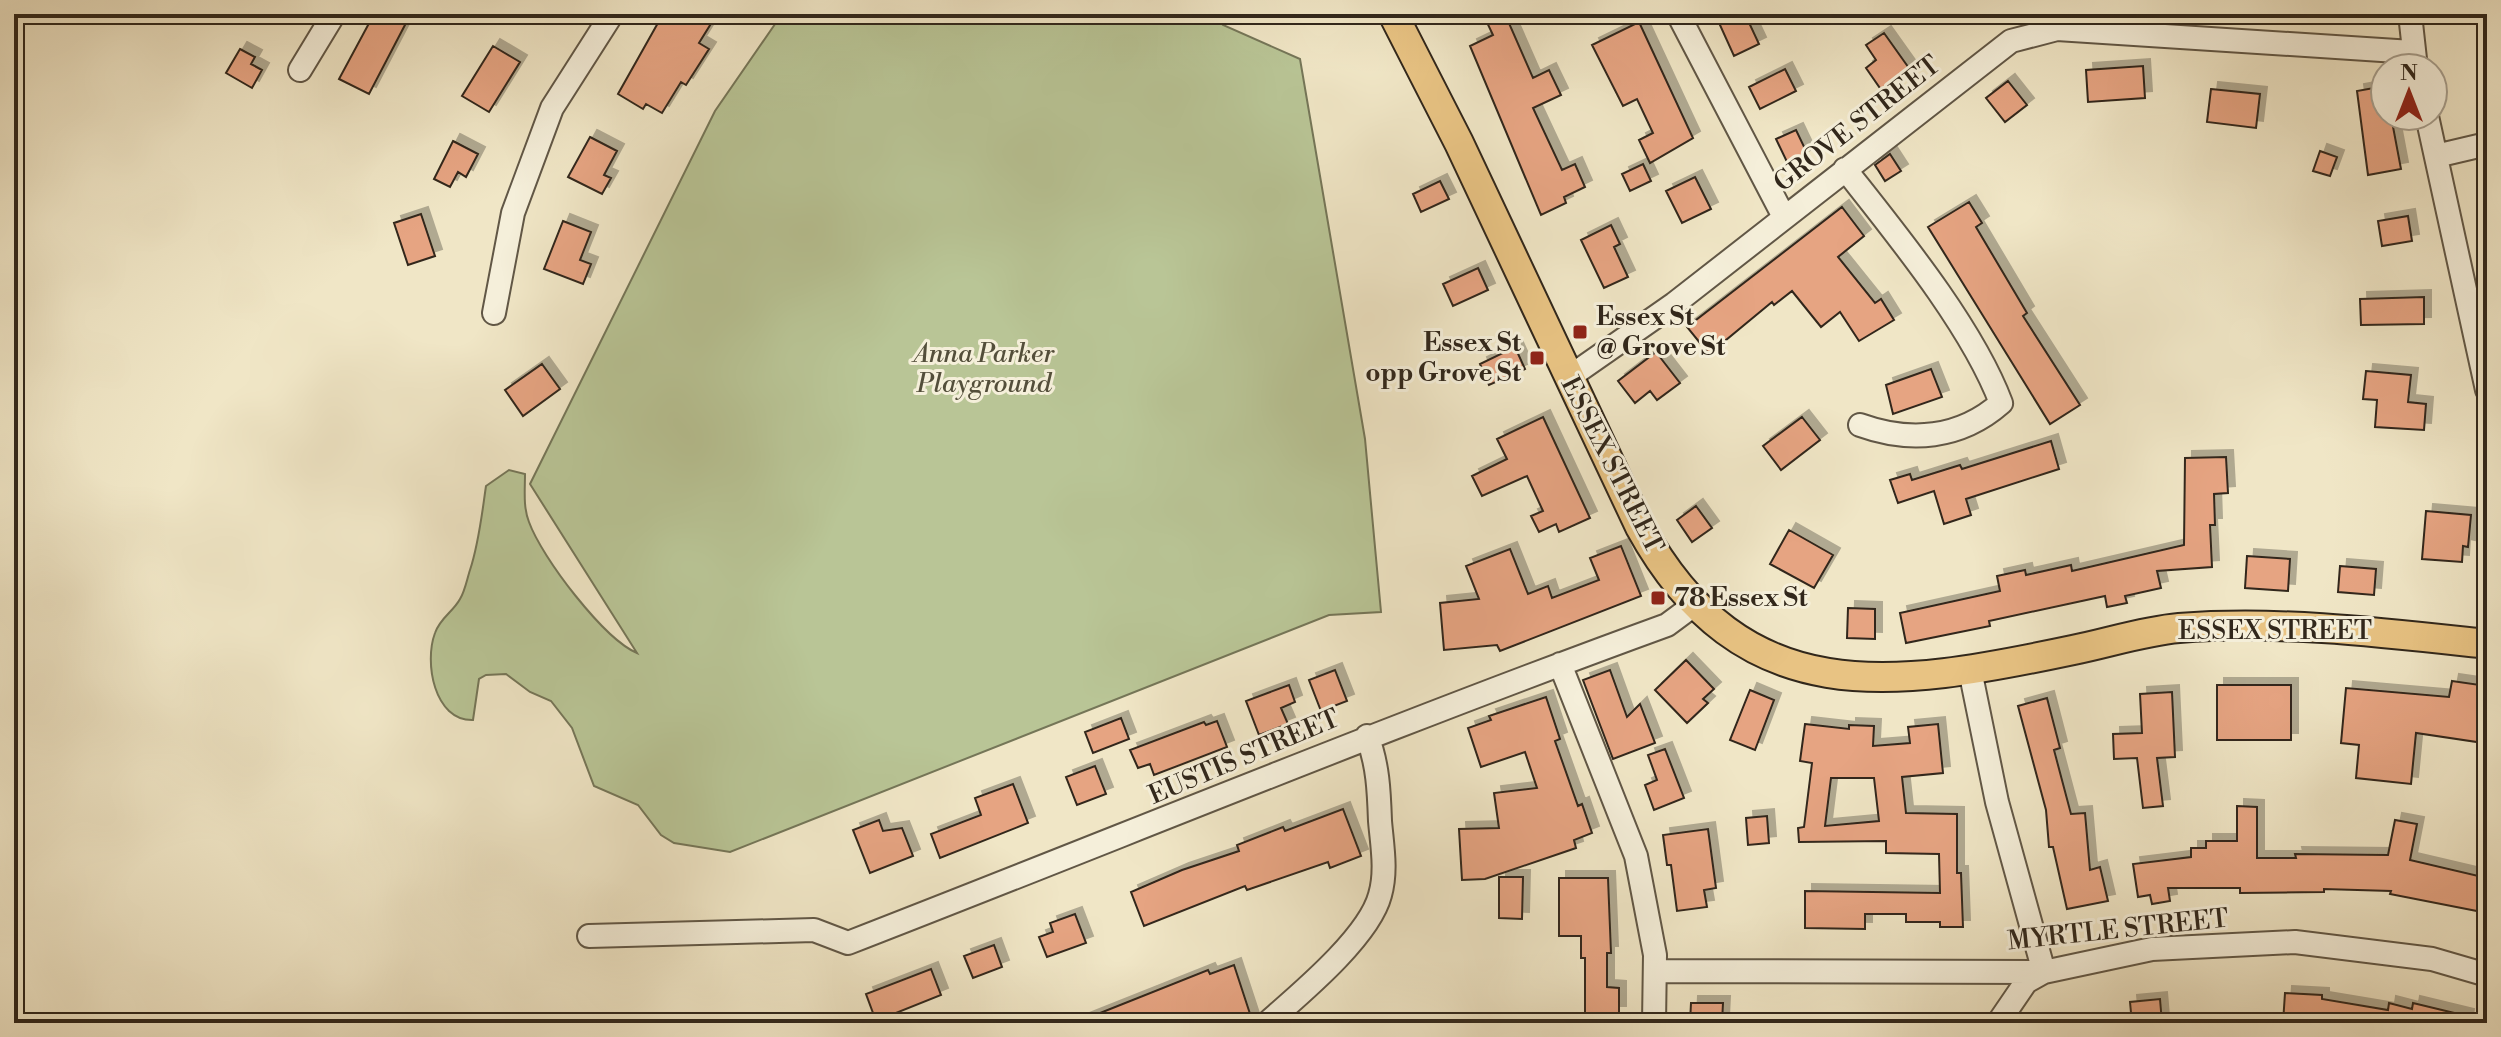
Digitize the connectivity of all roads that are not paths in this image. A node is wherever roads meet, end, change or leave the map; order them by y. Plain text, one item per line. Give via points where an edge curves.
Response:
1 (334, 14) edge
2 (612, 14) edge
3 (1393, 14) edge
4 (1678, 14) edge
5 (2410, 14) edge
6 (2098, 23) edge
7 (2413, 52) edge
8 (2369, 55) edge
9 (300, 70) dead end
10 (2431, 132) edge
11 (2487, 144) edge
12 (2436, 156) junction
13 (1845, 169) junction
14 (1784, 217) junction
15 (494, 313) dead end
16 (1568, 378) junction
17 (2487, 390) edge
18 (1860, 425) dead end
19 (1694, 605) junction
20 (2487, 644) edge
21 (1560, 664) junction
22 (1970, 670) junction
23 (1367, 736) junction
24 (589, 936) dead end
25 (1655, 971) junction
26 (2044, 972) junction
27 (2487, 975) edge
28 (1267, 1023) edge
29 (1654, 1023) edge
30 (1998, 1023) edge

1 - 9 street
2 - 15 street via 552,108 513,213
3 - 16 main road, ESSEX STREET
4 - 14 street
5 - 7 street
6 - 8 street, GROVE STREET
6 - 13 street, GROVE STREET via 2011,41
10 - 12 street
11 - 12 street
12 - 17 street
13 - 14 street, GROVE STREET
13 - 18 street via 1901,240 1965,336 2001,403 1970,426 1918,438
14 - 16 street, GROVE STREET via 1674,304
16 - 19 main road, ESSEX STREET via 1640,527
19 - 21 street, EUSTIS STREET via 1667,625
19 - 22 main road, ESSEX STREET via 1736,639 1811,670 1894,679
20 - 22 main road, ESSEX STREET via 2355,628 2178,628
21 - 23 street, EUSTIS STREET
21 - 25 street via 1636,856
22 - 26 street via 1997,802
23 - 24 street, EUSTIS STREET via 1183,814 848,943 814,930
23 - 28 street via 1378,775 1380,897 1368,921 1317,978
25 - 26 street, MYRTLE STREET
25 - 29 street
26 - 27 street, MYRTLE STREET via 2152,949 2295,942 2432,959
26 - 30 street via 2026,982

